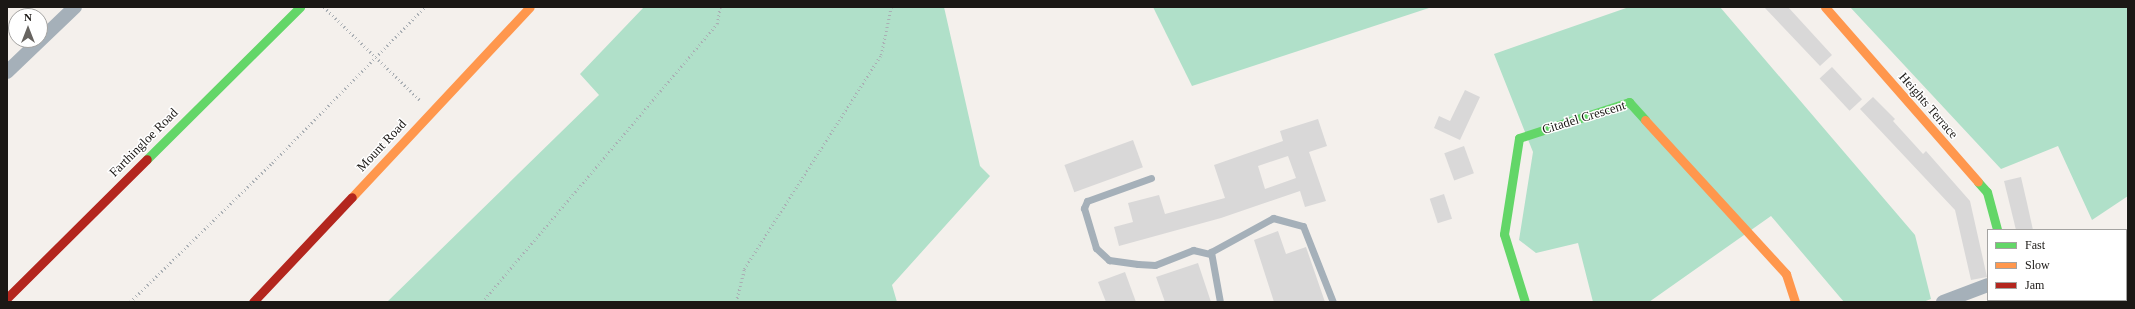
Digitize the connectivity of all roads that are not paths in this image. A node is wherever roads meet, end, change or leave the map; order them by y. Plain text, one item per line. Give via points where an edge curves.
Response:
1 (75, 7) edge
2 (300, 7) edge
3 (530, 7) edge
4 (1825, 7) edge
5 (7, 72) edge
6 (1151, 178) dead end
7 (1997, 229) edge
8 (1212, 254) junction
9 (1987, 285) edge
10 (7, 298) edge
11 (253, 302) edge
12 (1220, 302) edge
13 (1333, 302) edge
14 (1525, 302) edge
15 (1795, 302) edge
16 (1943, 302) edge

1 - 5 street
2 - 10 street, Farthingloe Road
3 - 11 street, Mount Road
4 - 7 street, Heights Terrace via 1987,192
6 - 8 lane via 1087,201 1084,208 1096,248 1109,260 1155,265 1193,250
8 - 12 lane
8 - 13 lane via 1273,218 1303,226
9 - 16 street
14 - 15 street, Citadel Crescent via 1504,234 1519,138 1629,102 1786,274

